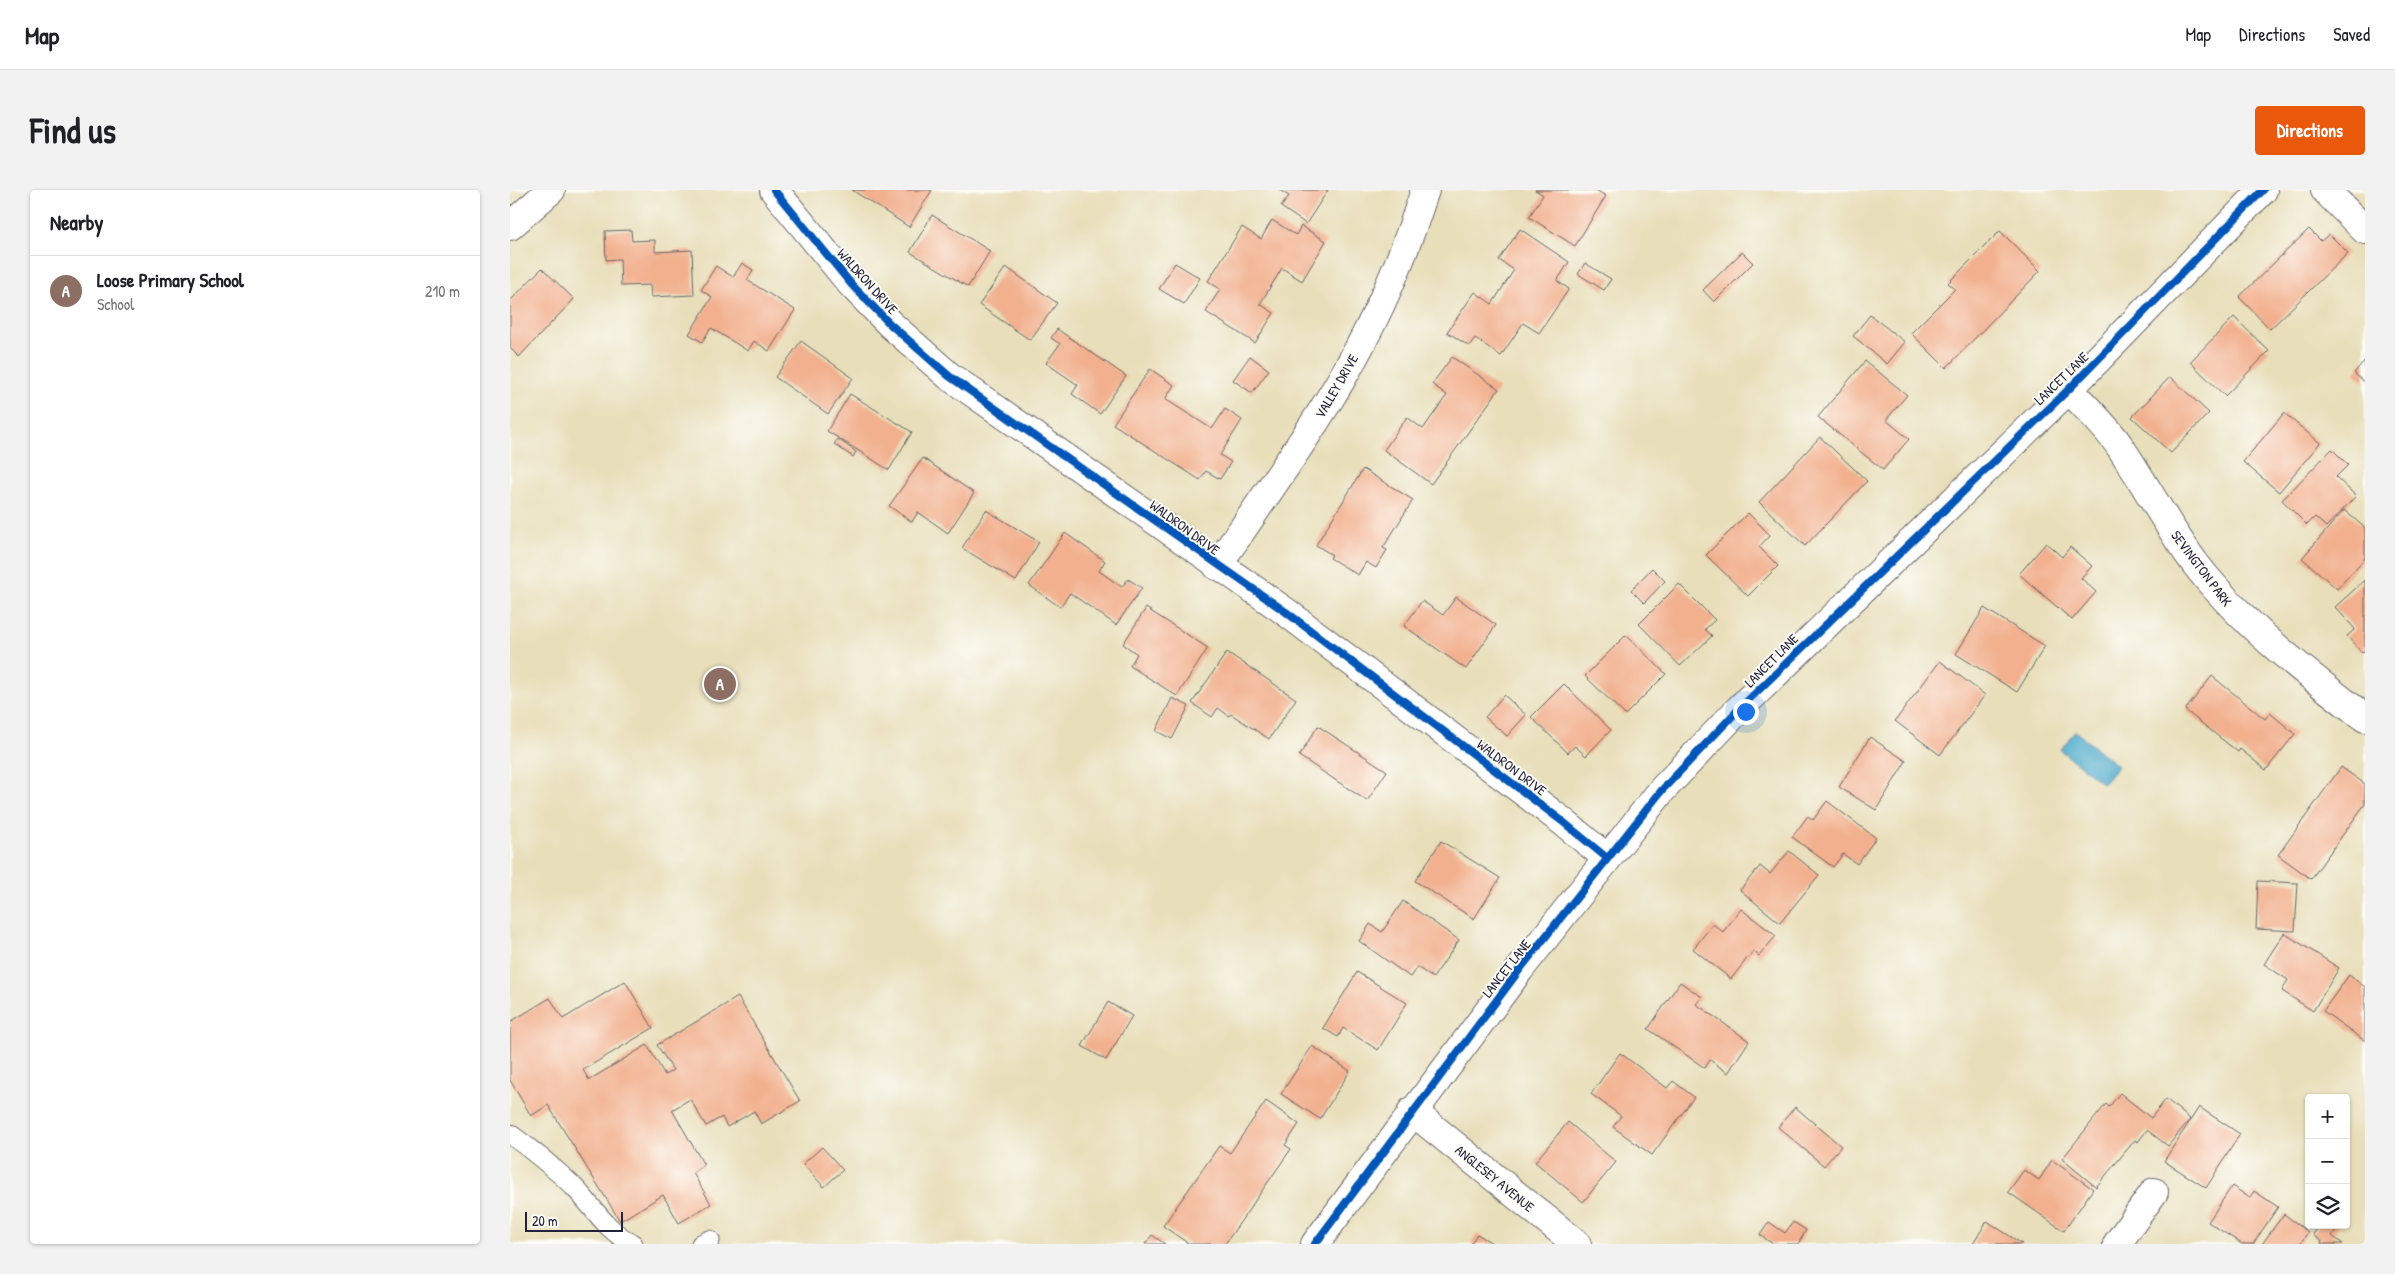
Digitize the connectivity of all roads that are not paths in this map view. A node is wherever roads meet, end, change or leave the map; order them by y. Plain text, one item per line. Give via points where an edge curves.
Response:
1 (551, 190) edge
2 (774, 190) edge
3 (1426, 190) edge
4 (2263, 190) edge
5 (2325, 190) edge
6 (510, 226) edge
7 (2365, 230) edge
8 (2069, 389) junction
9 (1217, 566) junction
10 (2365, 718) edge
11 (1607, 858) junction
12 (1412, 1111) junction
13 (510, 1134) edge
14 (2154, 1192) dead end
15 (2127, 1241) edge
16 (633, 1244) edge
17 (1315, 1244) edge
18 (1577, 1244) edge

1 - 6 street
2 - 9 street, WALDRON DRIVE via 859,292 949,376
3 - 9 street, VALLEY DRIVE via 1393,276 1363,340 1330,399
4 - 8 street, LANCET LANE
5 - 7 street
8 - 10 street, SEVINGTON PARK via 2118,444 2197,566 2233,609
8 - 11 street, LANCET LANE via 1738,710 1662,790
9 - 11 street, WALDRON DRIVE via 1286,612 1562,820
11 - 12 street, LANCET LANE
12 - 17 street, LANCET LANE
12 - 18 street, ANGLESEY AVENUE
13 - 16 lane via 544,1159 574,1187 601,1220
14 - 15 street

